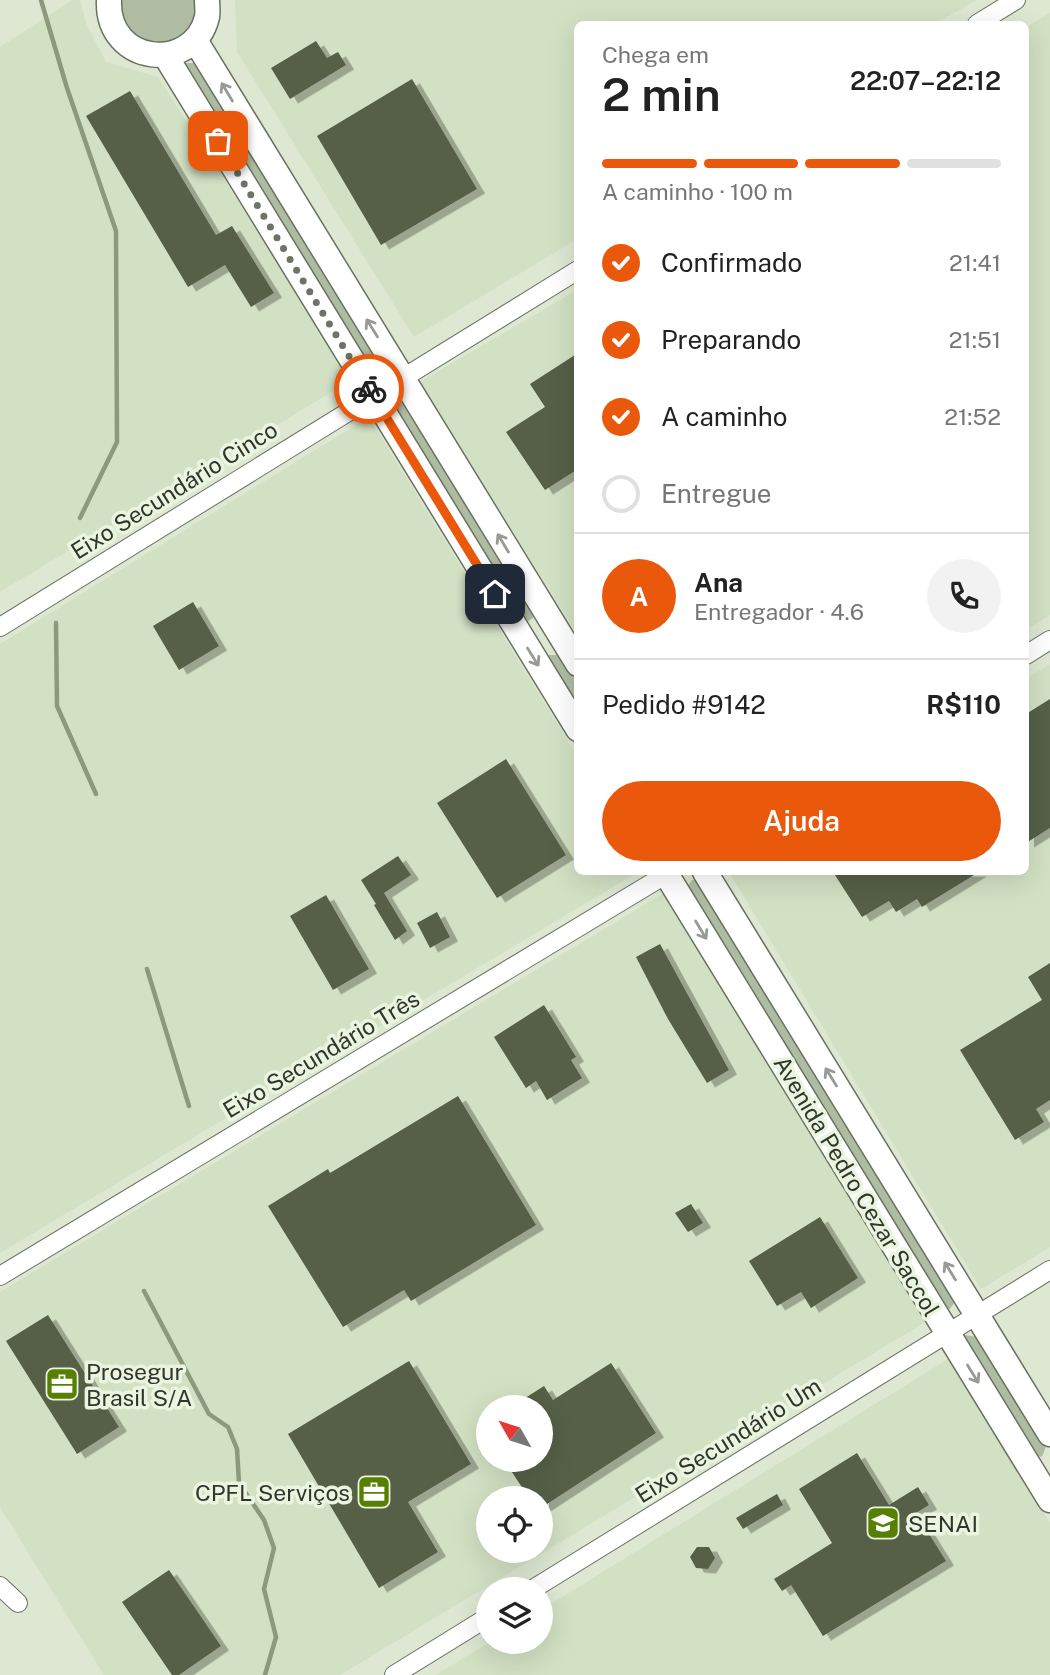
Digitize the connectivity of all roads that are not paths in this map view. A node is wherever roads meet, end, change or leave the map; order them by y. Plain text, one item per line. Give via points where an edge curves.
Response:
1 (109, 0) edge
2 (207, 0) edge
3 (1016, 0) edge
4 (982, 21) edge
5 (195, 40) junction
6 (165, 55) junction
7 (574, 272) edge
8 (402, 377) junction
9 (373, 395) junction
10 (0, 626) edge
11 (1050, 640) edge
12 (1029, 653) edge
13 (574, 657) edge
14 (574, 722) edge
15 (662, 875) edge
16 (669, 875) edge
17 (707, 875) edge
18 (1050, 1270) edge
19 (0, 1276) edge
20 (977, 1315) junction
21 (948, 1333) junction
22 (1050, 1434) edge
23 (1050, 1500) edge
24 (552, 1577) edge
25 (0, 1586) edge
26 (18, 1602) dead end
27 (476, 1624) edge
28 (394, 1675) edge

1 - 6 street via 109,16 120,38 140,52
2 - 5 street via 207,17
3 - 4 street
5 - 6 street
8 -> 5 street
6 - 9 street
7 - 8 street, Eixo Secundário Cinco
8 - 9 street, Eixo Secundário Cinco
13 -> 8 street
9 - 10 street, Eixo Secundário Cinco
9 -> 14 street
11 - 12 street
15 - 19 street, Eixo Secundário Três
16 -> 21 street, Avenida Pedro Cezar Saccol
20 -> 17 street, Avenida Pedro Cezar Saccol
18 - 20 street, Eixo Secundário Um
20 - 21 street, Eixo Secundário Um
20 - 22 street, Avenida Pedro Cezar Saccol
21 -> 23 street, Avenida Pedro Cezar Saccol
21 - 24 street, Eixo Secundário Um
25 - 26 street
27 - 28 street

